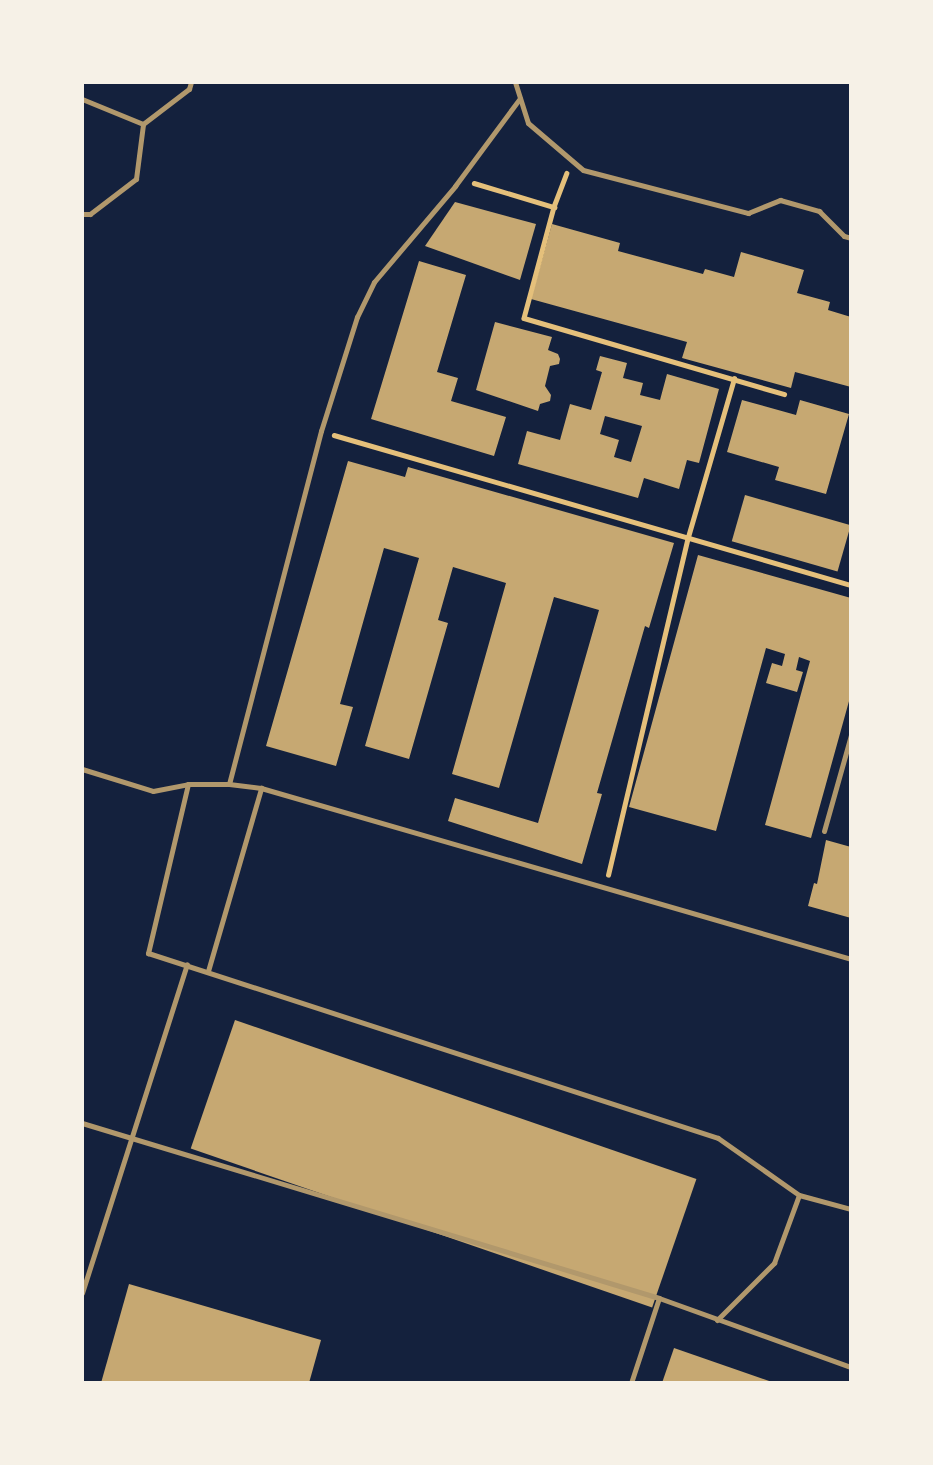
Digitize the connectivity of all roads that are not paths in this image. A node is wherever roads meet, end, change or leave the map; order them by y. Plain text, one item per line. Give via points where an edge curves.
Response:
1 (191, 82) edge
2 (515, 82) edge
3 (520, 98) junction
4 (82, 99) edge
5 (143, 124) junction
6 (82, 214) edge
7 (851, 239) edge
8 (851, 735) edge
9 (82, 769) edge
10 (188, 784) junction
11 (229, 784) junction
12 (261, 788) junction
13 (824, 831) dead end
14 (851, 959) edge
15 (187, 964) junction
16 (208, 971) junction
17 (82, 1123) edge
18 (131, 1139) junction
19 (799, 1195) junction
20 (851, 1209) edge
21 (82, 1293) edge
22 (659, 1298) junction
23 (718, 1320) junction
24 (851, 1367) edge
25 (631, 1383) edge

1 - 5 lane via 190,89
2 - 3 lane
3 - 7 lane via 528,123 583,170 748,213 780,200 819,211
3 - 11 lane via 374,282 357,317 321,431
4 - 5 lane
5 - 6 lane via 136,179 90,214
8 - 13 lane
9 - 10 lane via 153,791
10 - 11 lane
10 - 15 lane via 148,953
11 - 12 lane
12 - 14 lane
12 - 16 lane
15 - 16 lane
15 - 18 lane
16 - 19 lane via 719,1138
17 - 18 lane
18 - 21 lane
18 - 22 lane
19 - 20 lane
19 - 23 lane via 775,1263
22 - 23 lane
22 - 25 lane
23 - 24 lane

